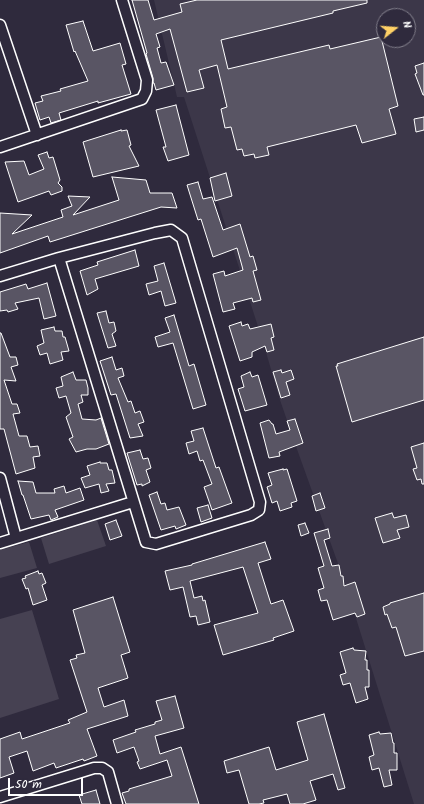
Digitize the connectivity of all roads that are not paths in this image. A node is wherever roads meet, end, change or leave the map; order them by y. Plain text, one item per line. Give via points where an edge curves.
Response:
1 (122, 0) edge
2 (0, 25) edge
3 (37, 135) junction
4 (0, 147) edge
5 (59, 258) junction
6 (0, 276) edge
7 (0, 478) edge
8 (133, 502) junction
9 (16, 538) junction
10 (0, 543) edge
11 (0, 797) edge
12 (117, 804) edge

1 - 3 street via 147,80 142,99
2 - 3 street
3 - 4 street
5 - 6 street
5 - 8 street
5 - 8 street via 171,230 182,238 260,502 259,510 251,515 156,544 146,542
7 - 9 street
8 - 9 street
9 - 10 street
11 - 12 street via 94,768 102,768 108,772

